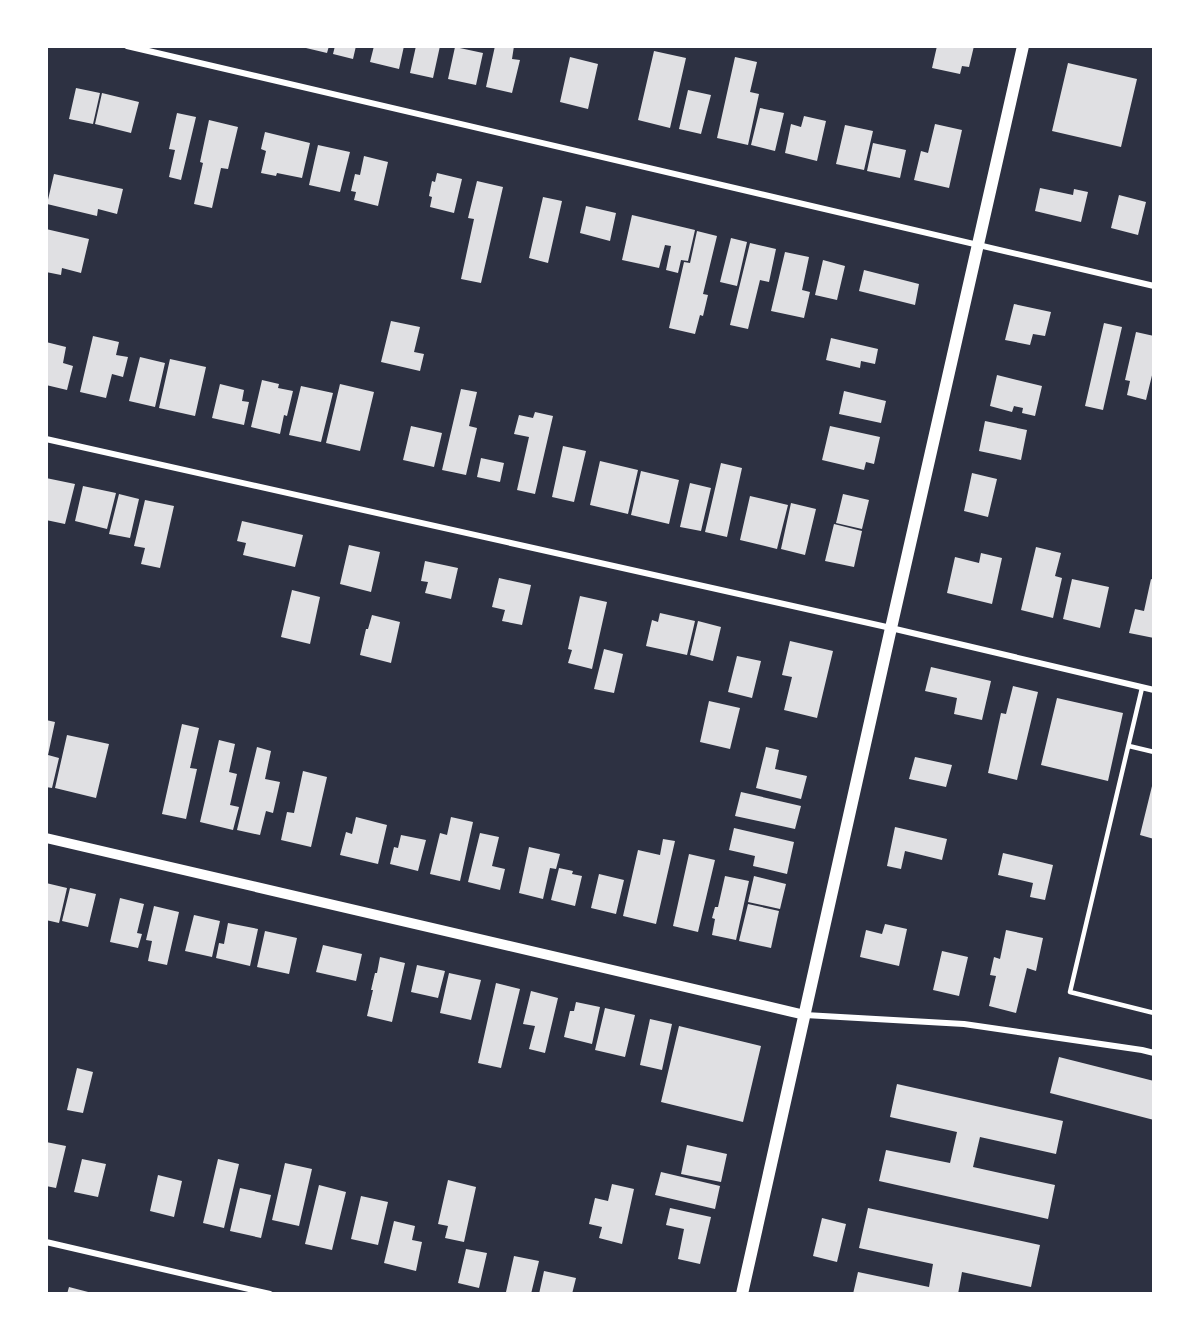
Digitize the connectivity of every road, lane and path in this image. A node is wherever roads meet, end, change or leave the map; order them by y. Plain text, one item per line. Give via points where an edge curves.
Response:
1 (127, 46) edge
2 (1023, 46) edge
3 (978, 246) junction
4 (1154, 286) edge
5 (46, 439) edge
6 (891, 628) junction
7 (1142, 688) junction
8 (1154, 690) edge
9 (1129, 746) junction
10 (1154, 752) edge
11 (46, 838) edge
12 (1154, 1013) edge
13 (805, 1016) junction
14 (1154, 1053) edge
15 (46, 1242) edge
16 (270, 1293) edge
17 (742, 1293) edge

1 - 3 street
2 - 3 main road
3 - 4 street
3 - 6 main road
5 - 6 street
6 - 7 street
6 - 13 main road
7 - 8 street
7 - 9 lane
9 - 10 lane
9 - 12 lane via 1070,992
11 - 13 street
13 - 14 street via 963,1024
13 - 17 main road
15 - 16 street

